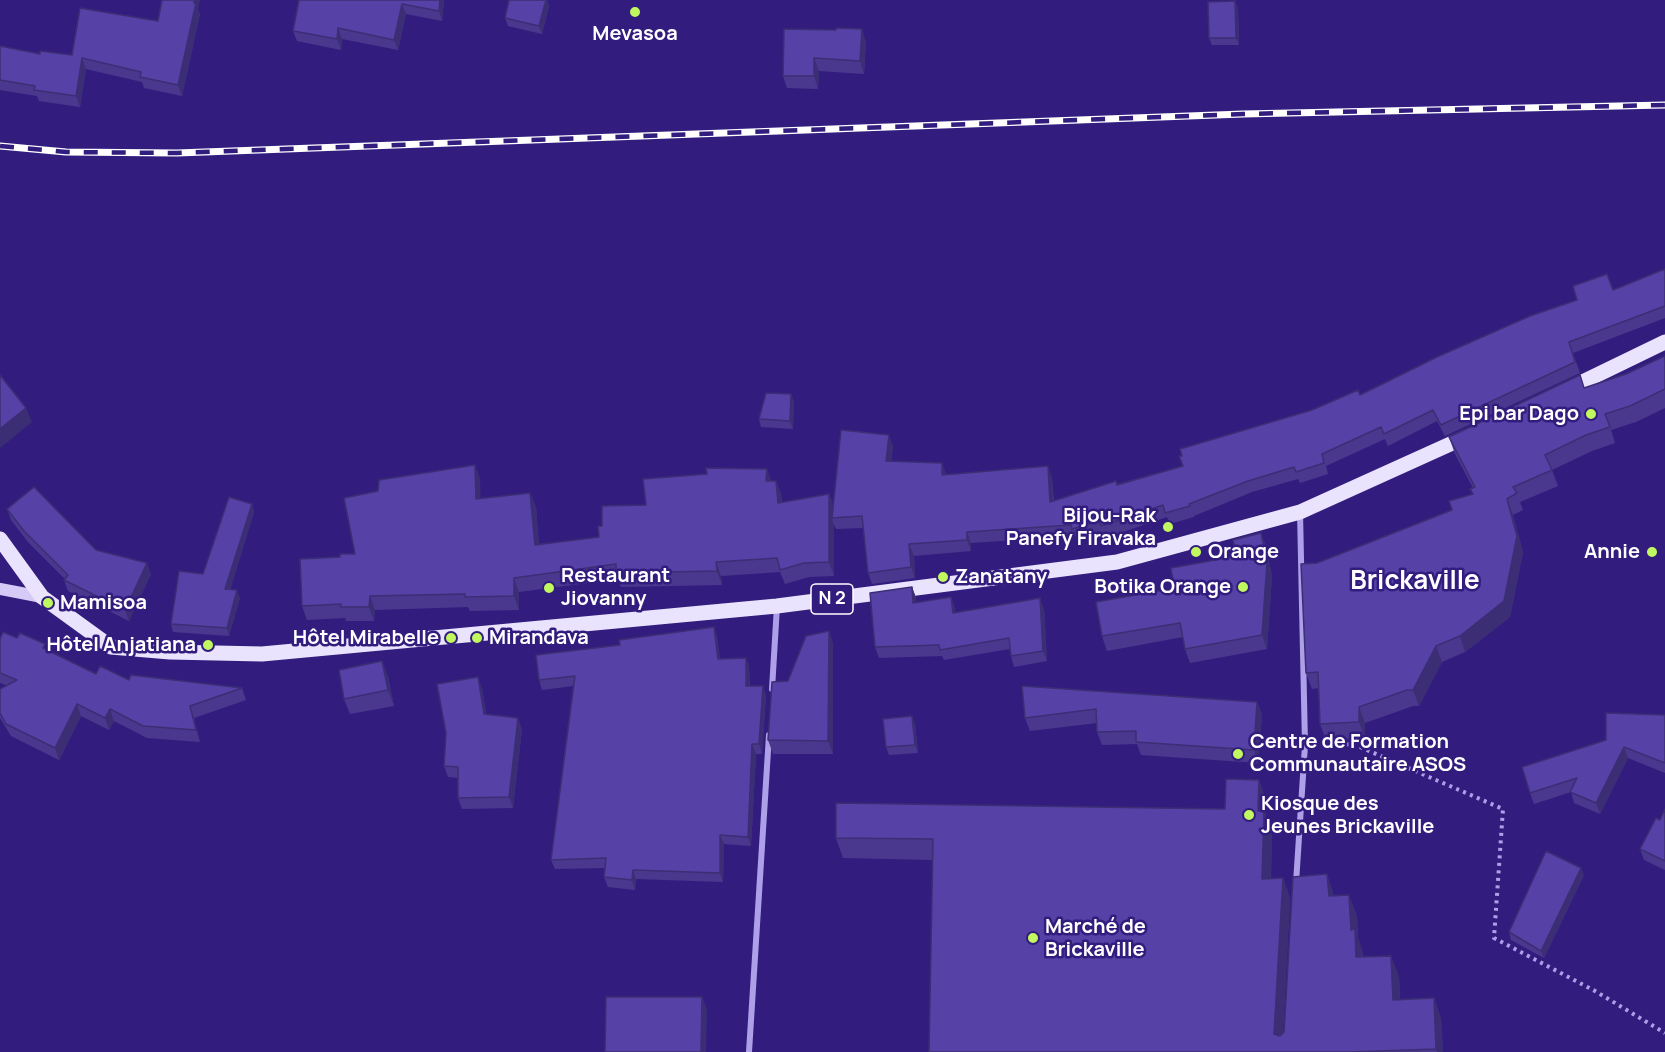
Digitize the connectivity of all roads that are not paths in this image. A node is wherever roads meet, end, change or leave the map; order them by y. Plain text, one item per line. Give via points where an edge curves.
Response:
1 (1665, 342) edge
2 (1551, 398) edge
3 (1478, 432) edge
4 (1300, 512) junction
5 (0, 539) edge
6 (0, 589) edge
7 (42, 597) junction
8 (777, 606) junction
9 (771, 700) edge
10 (769, 724) edge
11 (1296, 887) edge
12 (749, 1052) edge

1 - 2 main road
3 - 4 main road, N 2
4 - 8 main road, N 2 via 1117,562
4 - 11 street via 1305,745
5 - 7 main road, N 2
6 - 7 street
7 - 8 main road, N 2 via 111,647 262,654
8 - 9 street
10 - 12 street

